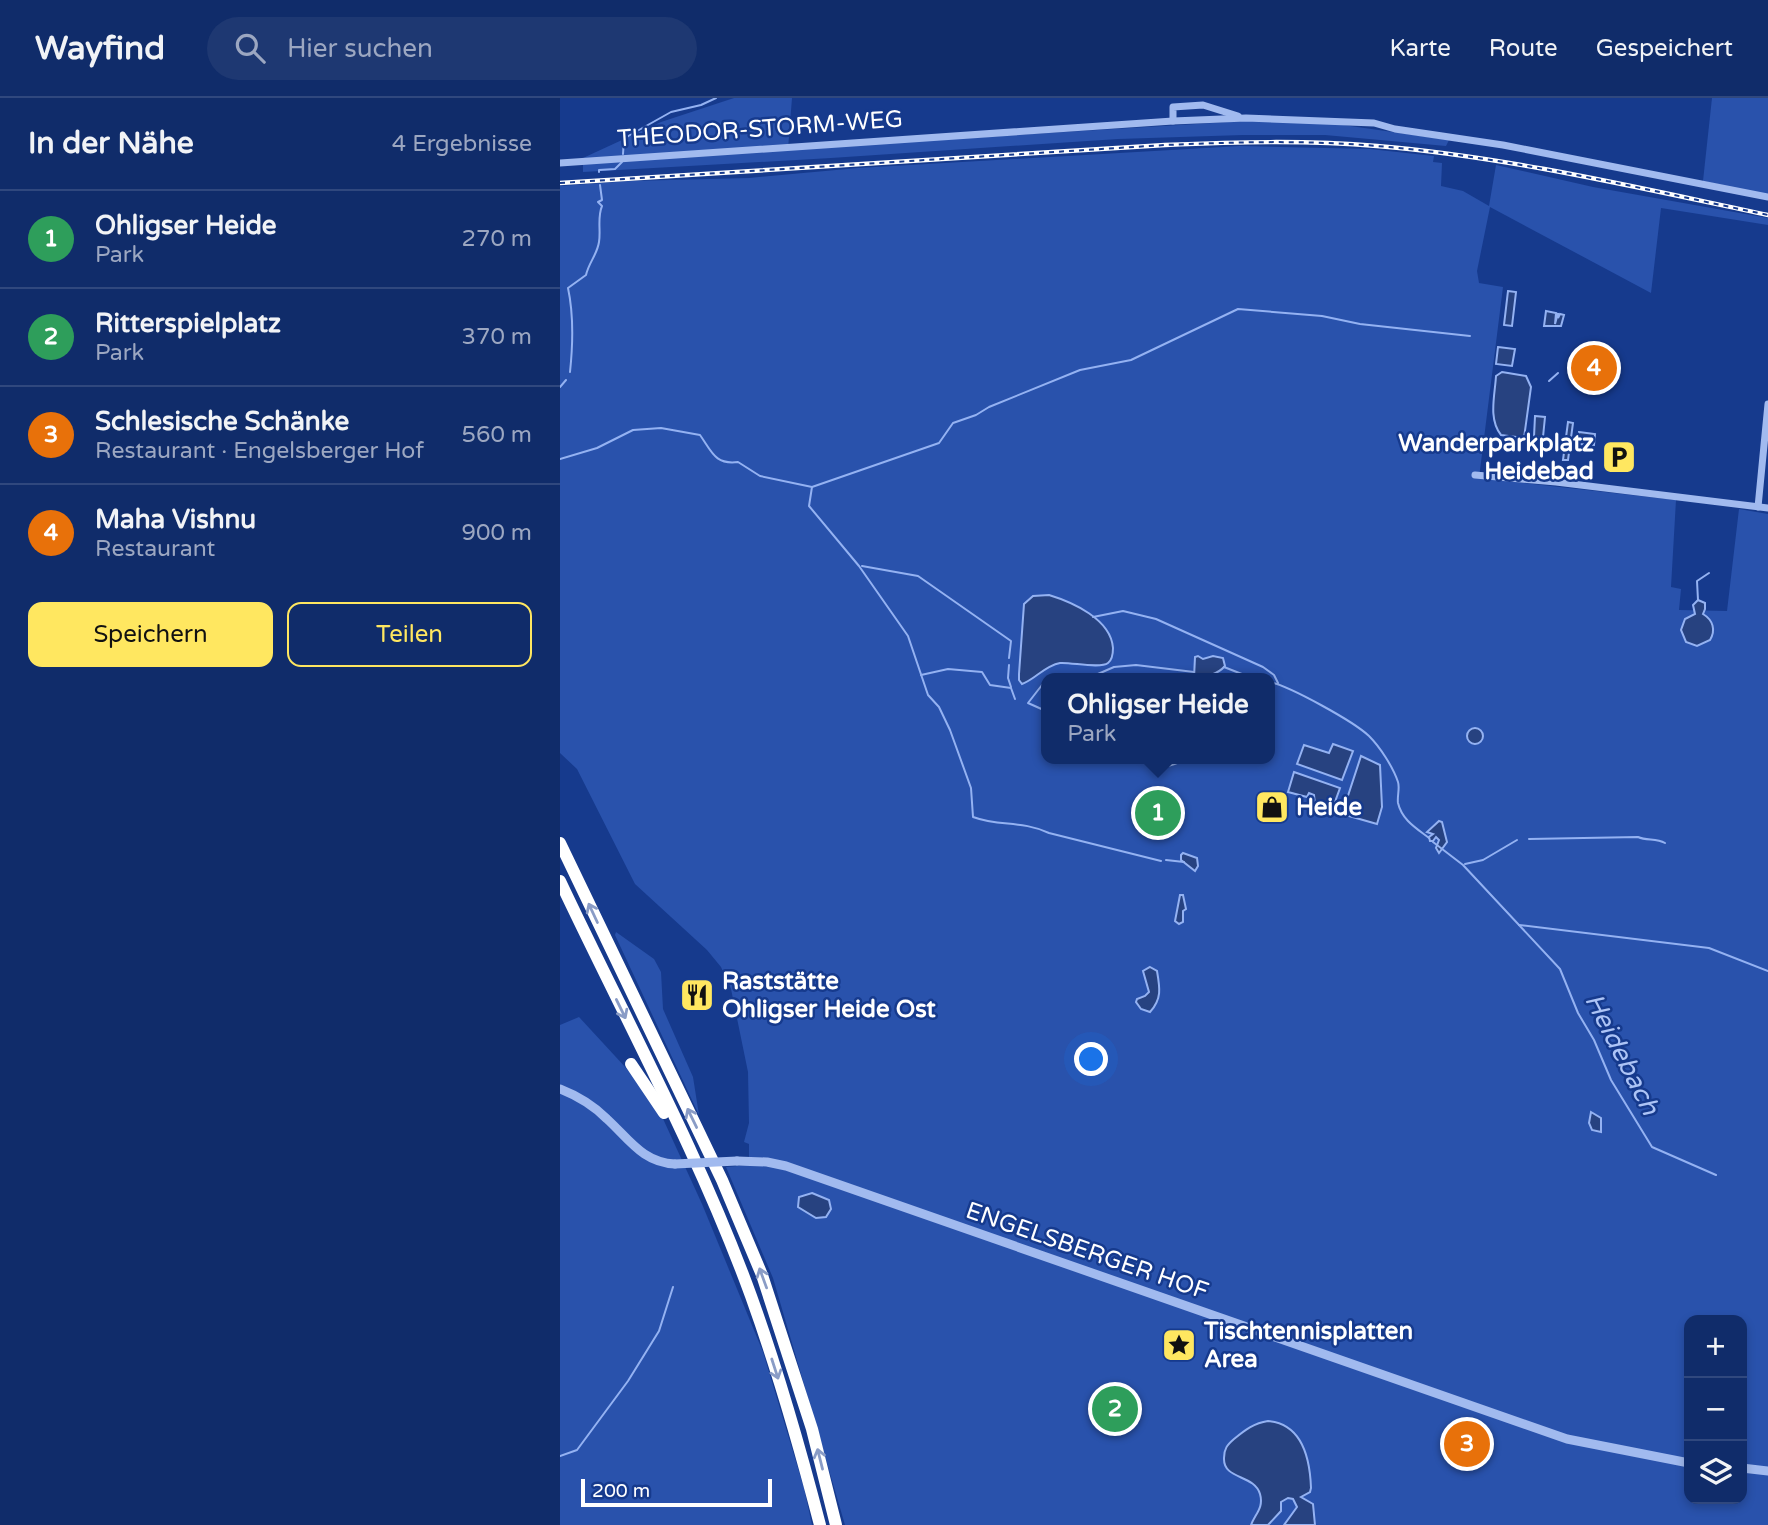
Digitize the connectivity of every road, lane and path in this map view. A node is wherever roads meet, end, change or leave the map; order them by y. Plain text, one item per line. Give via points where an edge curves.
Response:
1 (1246, 118) junction
2 (1173, 121) junction
3 (560, 163) edge
4 (1768, 197) edge
5 (1768, 404) edge
6 (1475, 475) dead end
7 (1758, 507) junction
8 (1768, 508) edge
9 (560, 844) edge
10 (560, 881) edge
11 (631, 1064) dead end
12 (560, 1089) edge
13 (710, 1138) dead end
14 (691, 1152) junction
15 (722, 1180) junction
16 (1684, 1462) edge
17 (1747, 1469) edge
18 (1768, 1471) edge
19 (820, 1525) edge
20 (836, 1525) edge

1 - 2 street, THEODOR-STORM-WEG
1 - 2 street, THEODOR-STORM-WEG via 1199,105 1173,107
1 - 4 street, THEODOR-STORM-WEG via 1374,123
2 - 3 street, THEODOR-STORM-WEG
5 - 7 street
6 - 7 street
7 - 8 street
15 -> 9 highway
10 -> 14 highway
11 - 14 highway
12 - 16 street, ENGELSBERGER HOF, bridge via 593,1106 649,1159 675,1164 739,1161 786,1166 1576,1442
13 - 15 highway
14 -> 19 highway via 751,1296
20 -> 15 highway via 785,1343
17 - 18 street

